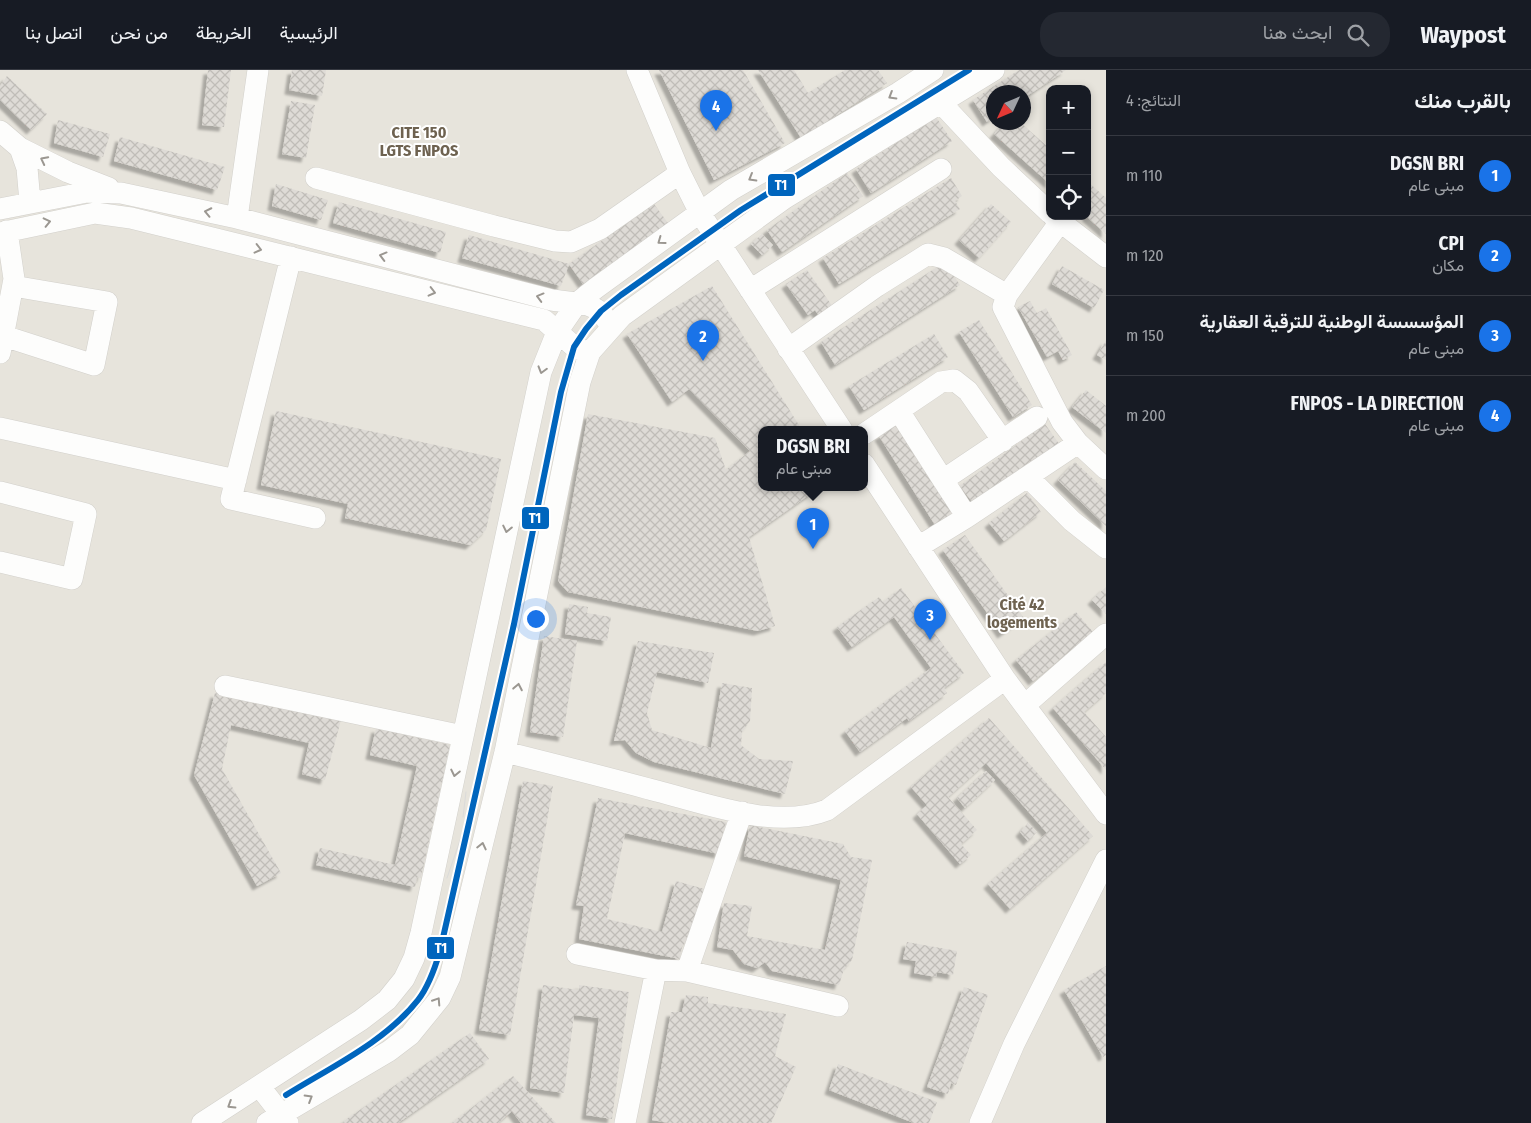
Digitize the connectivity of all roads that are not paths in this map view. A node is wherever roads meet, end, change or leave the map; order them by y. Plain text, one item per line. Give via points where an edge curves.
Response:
1 (258, 70) edge
2 (637, 70) edge
3 (933, 70) edge
4 (994, 70) edge
5 (941, 103) junction
6 (0, 131) edge
7 (20, 148) junction
8 (941, 169) dead end
9 (680, 173) junction
10 (316, 178) dead end
11 (121, 193) junction
12 (30, 202) junction
13 (0, 209) edge
14 (1046, 209) edge
15 (700, 213) junction
16 (237, 218) junction
17 (1052, 220) edge
18 (1058, 220) edge
19 (3, 232) edge
20 (722, 246) junction
21 (291, 257) junction
22 (1106, 257) edge
23 (750, 290) junction
24 (1007, 295) junction
25 (8, 296) edge
26 (577, 304) junction
27 (611, 328) junction
28 (557, 332) junction
29 (2, 344) edge
30 (788, 349) junction
31 (590, 352) junction
32 (899, 411) junction
33 (1037, 417) dead end
34 (839, 426) edge
35 (0, 428) edge
36 (868, 431) edge
37 (1003, 441) junction
38 (1078, 443) junction
39 (1106, 469) edge
40 (868, 470) edge
41 (1029, 478) junction
42 (236, 480) junction
43 (943, 480) junction
44 (0, 492) edge
45 (967, 517) junction
46 (314, 518) dead end
47 (918, 547) junction
48 (1106, 548) edge
49 (0, 562) edge
50 (1106, 634) edge
51 (1005, 679) junction
52 (225, 686) dead end
53 (1025, 705) junction
54 (463, 736) junction
55 (505, 752) junction
56 (742, 812) junction
57 (1106, 814) edge
58 (1106, 860) edge
59 (577, 954) dead end
60 (656, 970) junction
61 (688, 971) junction
62 (838, 1006) dead end
63 (260, 1086) junction
64 (279, 1120) edge
65 (202, 1123) edge
66 (625, 1123) edge
67 (980, 1123) edge

1 - 16 street
2 - 9 street
3 -> 15 street via 731,190
4 - 5 street
5 - 14 street
5 - 20 street via 785,198
6 - 7 street
11 -> 7 street
7 - 12 street via 27,168
8 - 23 street
9 - 10 street via 600,229 571,242 494,226
9 - 15 street
11 - 12 street via 88,192
16 -> 11 street
12 - 13 street
15 - 20 street
15 -> 26 street
26 -> 16 street
17 - 24 street
18 - 22 street
19 -> 21 street via 95,213 131,218
19 - 25 street
20 - 23 street
20 - 27 street via 622,316
21 -> 28 street via 544,320
21 - 42 street
23 - 30 street
24 - 30 street via 944,258 926,255
24 - 38 street via 1004,310 1055,411
25 - 29 street
25 - 29 street via 106,302 94,365
26 - 27 street via 593,306 601,311
26 - 28 street
27 - 31 street
28 - 31 street via 577,349
28 -> 54 street via 541,372
30 - 34 street
55 -> 31 street via 580,382
32 - 36 street
32 - 37 street via 941,382 954,380 968,391
32 - 43 street
33 - 37 street
35 - 42 street
37 - 43 street
38 - 39 street
38 - 41 street
40 - 47 street
41 - 45 street
41 - 48 street via 1072,521
42 - 46 street via 231,499
43 - 45 street
44 - 49 street via 86,514 72,579
45 - 47 street
47 - 51 street
50 - 53 street
51 - 53 street
51 - 56 street via 828,810 795,818
52 - 54 street
53 - 57 street
54 -> 63 street via 421,933 404,979 387,1000 361,1020
55 - 56 street
64 -> 55 street via 389,1051 410,1035 440,998 456,955
56 - 61 street
58 - 67 street via 1014,1044
59 - 60 street
60 - 61 street
60 - 66 street
61 - 62 street
63 - 64 street
63 -> 65 street

